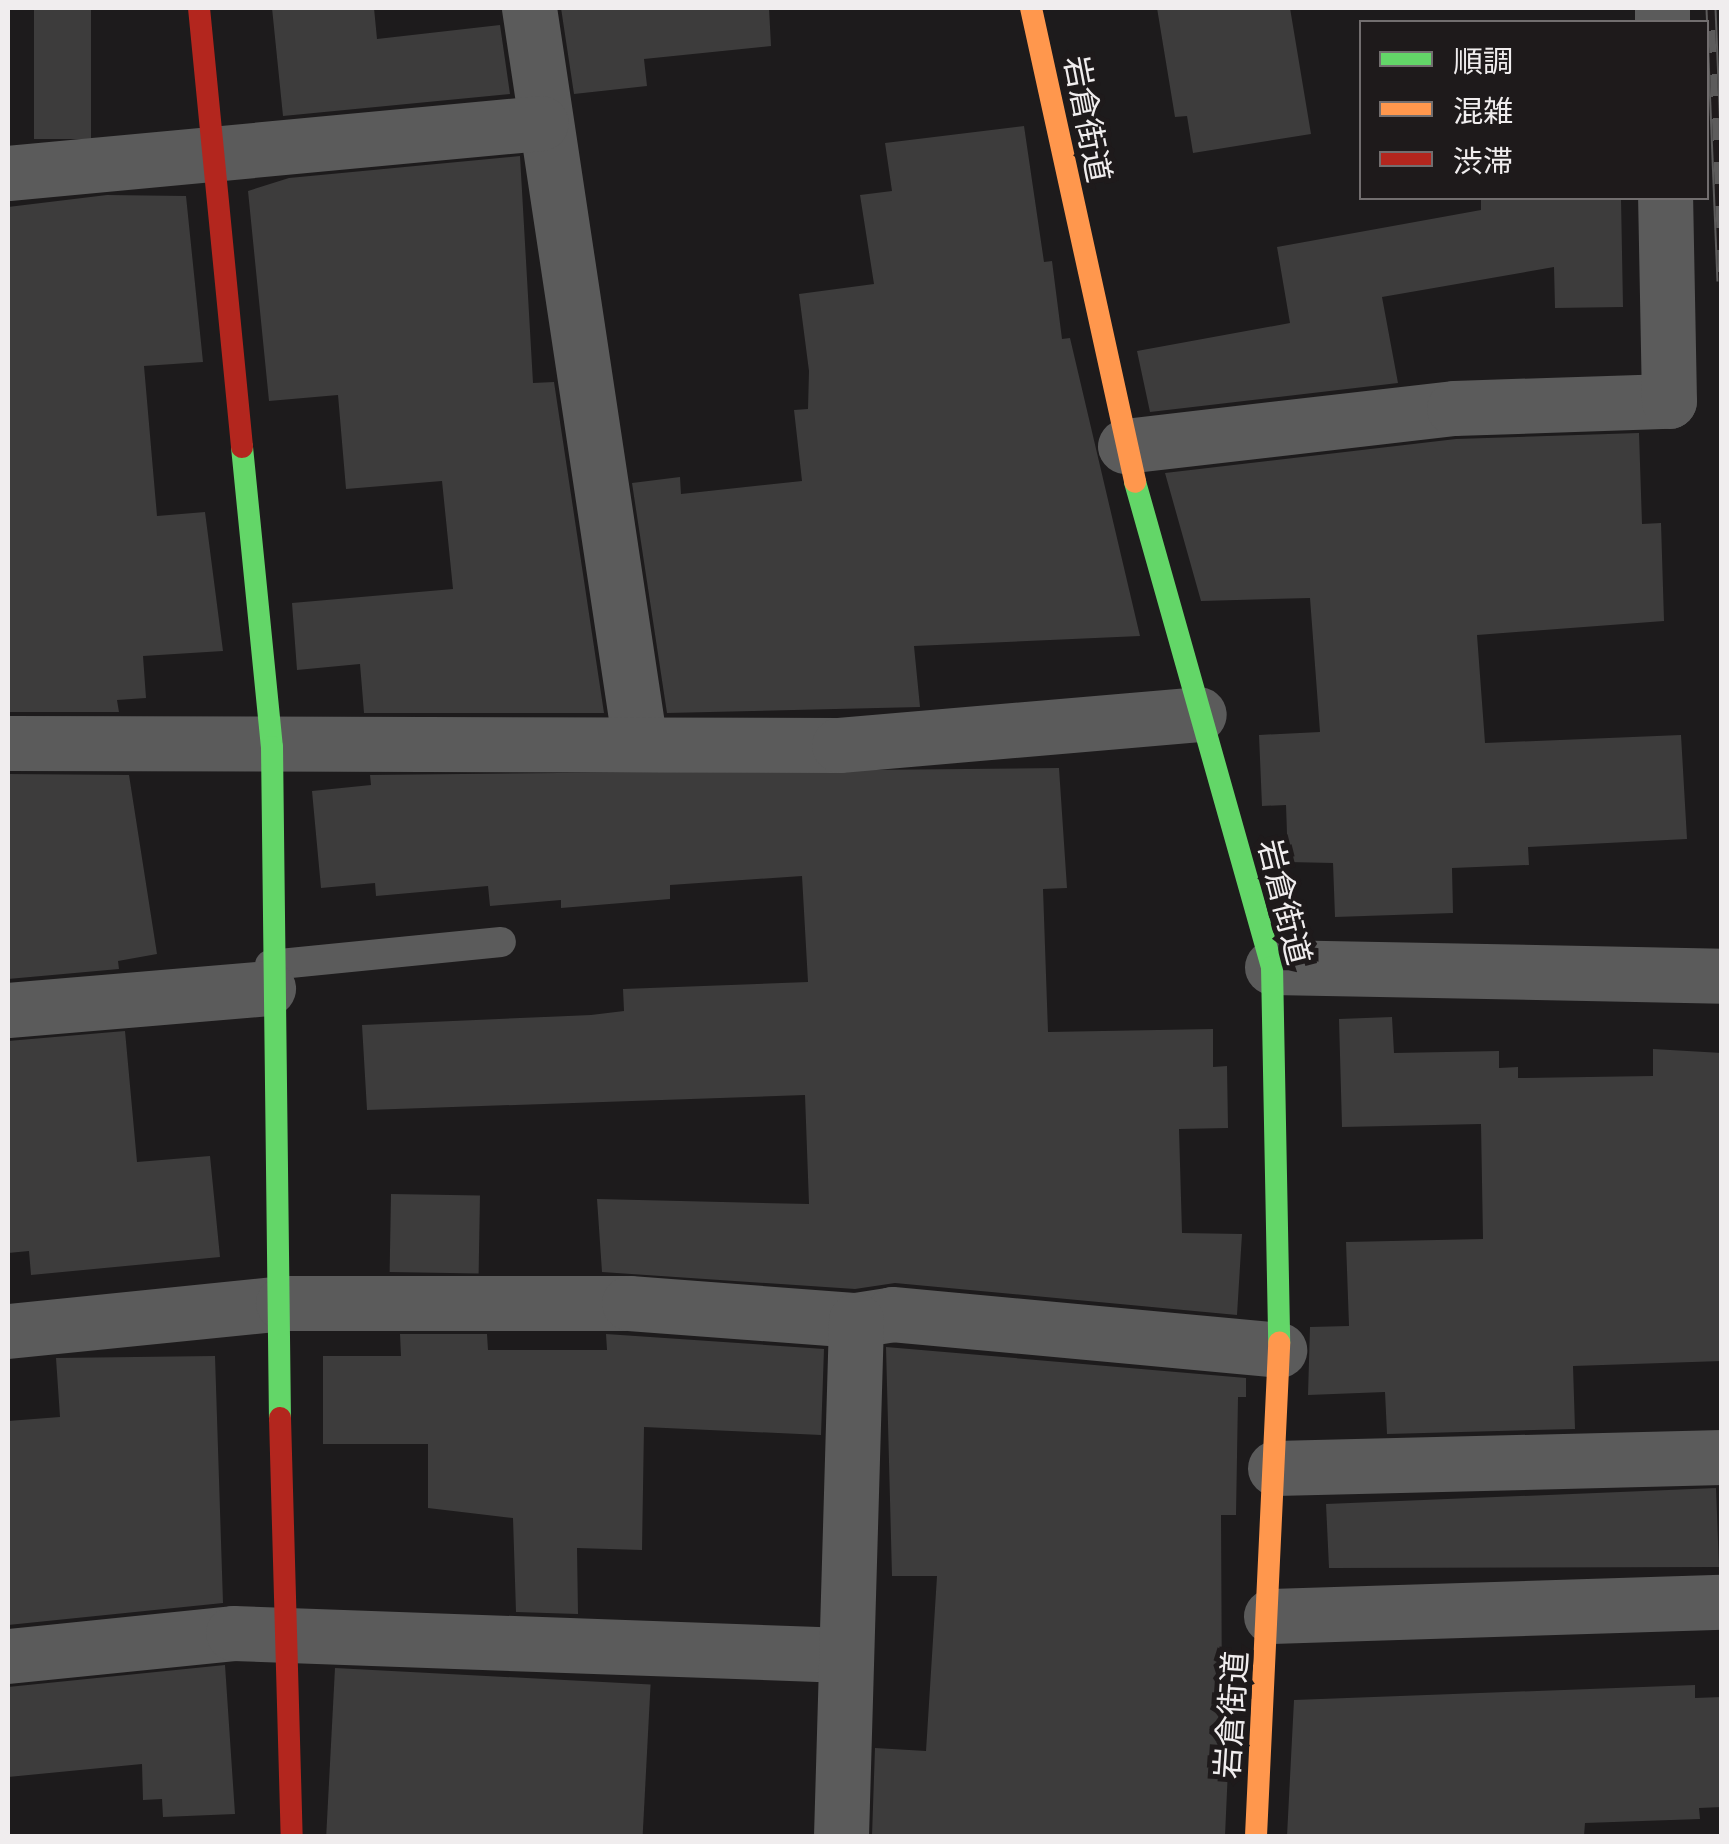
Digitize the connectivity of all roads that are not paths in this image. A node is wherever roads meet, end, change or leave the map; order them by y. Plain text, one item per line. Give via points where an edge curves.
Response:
1 (199, 8) edge
2 (528, 8) edge
3 (1031, 8) edge
4 (541, 123) junction
5 (214, 154) junction
6 (8, 173) edge
7 (1665, 200) edge
8 (1125, 446) junction
9 (1199, 714) junction
10 (639, 738) junction
11 (8, 743) edge
12 (272, 747) junction
13 (501, 942) dead end
14 (1272, 967) junction
15 (1722, 976) edge
16 (269, 977) junction
17 (8, 1010) edge
18 (283, 1303) junction
19 (856, 1320) junction
20 (8, 1331) edge
21 (1278, 1350) junction
22 (1722, 1458) edge
23 (1275, 1468) junction
24 (1722, 1602) edge
25 (1271, 1616) junction
26 (286, 1639) junction
27 (846, 1655) junction
28 (8, 1656) edge
29 (292, 1836) edge
30 (841, 1836) edge
31 (1256, 1836) edge

1 - 5 street
2 - 4 street
3 - 8 street, 岩倉街道
4 - 5 street
4 - 10 street
5 - 6 street
5 - 12 street
7 - 8 street via 1669,402 1454,408
8 - 9 street, 岩倉街道
9 - 10 street via 839,745
9 - 14 street, 岩倉街道
10 - 12 street
11 - 12 street
12 - 16 street
13 - 16 lane
14 - 15 street
14 - 21 street, 岩倉街道
16 - 17 street
16 - 18 street
18 - 19 street via 628,1302
18 - 20 street
18 - 26 street
19 - 21 street via 892,1314
19 - 27 street
21 - 23 street, 岩倉街道
22 - 23 street
23 - 25 street, 岩倉街道
24 - 25 street
25 - 31 street, 岩倉街道
26 - 27 street
26 - 28 street via 233,1633
26 - 29 street
27 - 30 street

